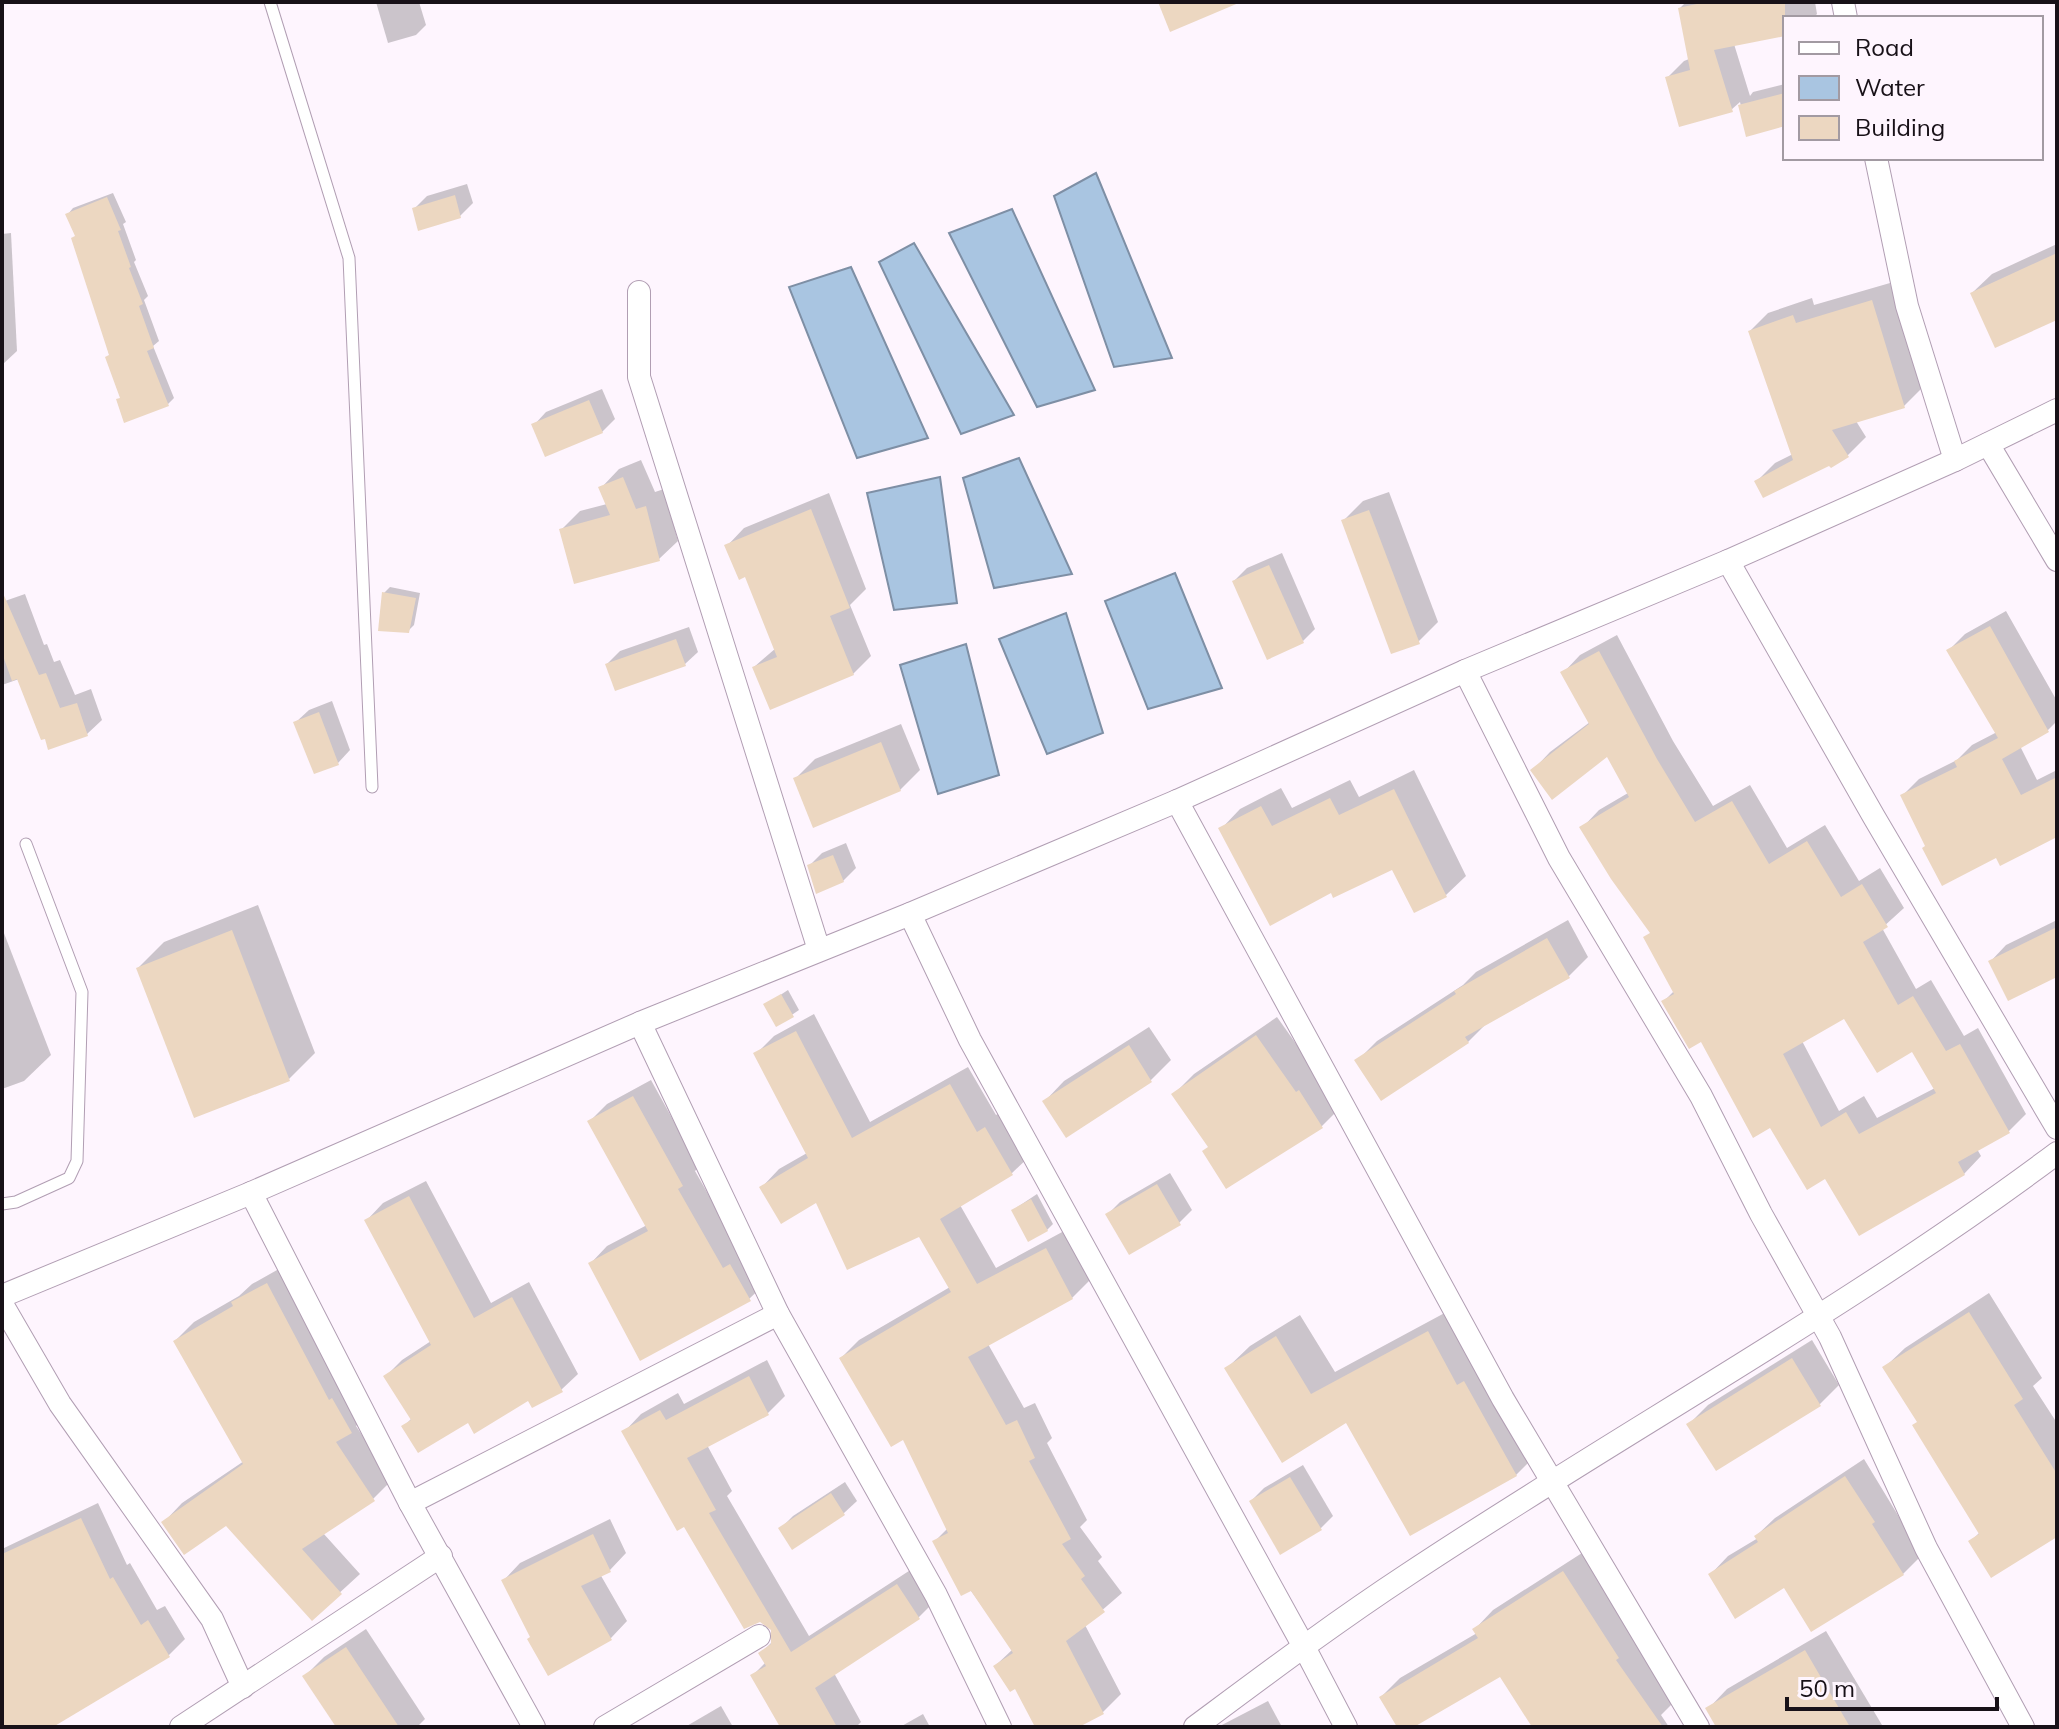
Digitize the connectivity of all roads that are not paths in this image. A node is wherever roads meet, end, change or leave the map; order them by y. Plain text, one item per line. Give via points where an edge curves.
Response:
1 (270, 2) edge
2 (1876, 160) edge
3 (639, 292) dead end
4 (2057, 410) edge
5 (1988, 444) junction
6 (1955, 460) junction
7 (2057, 560) edge
8 (1728, 561) junction
9 (1465, 671) junction
10 (372, 787) dead end
11 (1177, 801) junction
12 (26, 844) dead end
13 (910, 914) junction
14 (819, 950) junction
15 (640, 1023) junction
16 (2057, 1128) edge
17 (2057, 1153) edge
18 (251, 1193) junction
19 (2, 1204) edge
20 (2, 1296) edge
21 (2, 1304) edge
22 (778, 1314) junction
23 (1818, 1317) junction
24 (1553, 1482) junction
25 (410, 1503) junction
26 (441, 1556) junction
27 (759, 1636) dead end
28 (1303, 1645) junction
29 (243, 1687) junction
30 (181, 1727) edge
31 (534, 1727) edge
32 (605, 1727) edge
33 (1000, 1727) edge
34 (1195, 1727) edge
35 (1346, 1727) edge
36 (1698, 1727) edge
37 (2023, 1727) edge

1 - 10 lane via 349,258
2 - 6 street via 1907,306
3 - 14 street via 639,377
4 - 5 street
5 - 6 street
5 - 7 street
6 - 8 street
8 - 9 street
8 - 16 street
9 - 11 street
9 - 23 street via 1559,858 1701,1096
11 - 13 street
11 - 24 street
12 - 19 lane via 82,992 77,1161 69,1178
13 - 14 street
13 - 28 street via 970,1040
14 - 15 street
15 - 18 street
15 - 22 street
17 - 23 street
18 - 20 street
18 - 25 street
21 - 29 street via 60,1404 212,1619
22 - 25 street
22 - 33 street via 936,1595
23 - 24 street
23 - 37 street via 1926,1548
24 - 28 street
24 - 36 street
25 - 26 street
26 - 29 street
26 - 31 street
27 - 32 street
28 - 34 street
28 - 35 street
29 - 30 street

